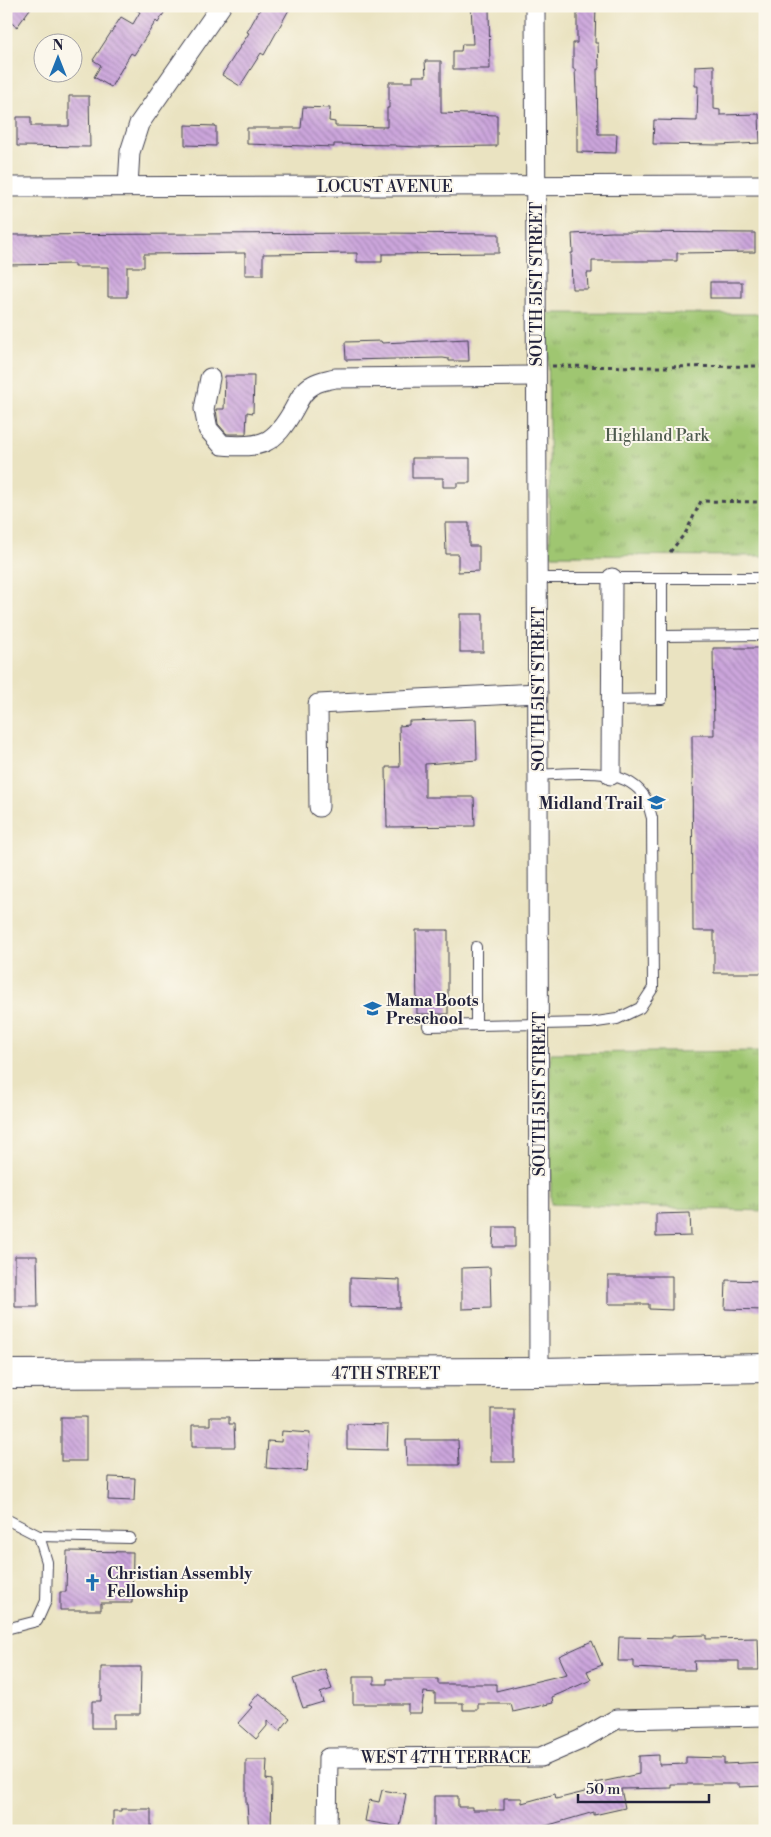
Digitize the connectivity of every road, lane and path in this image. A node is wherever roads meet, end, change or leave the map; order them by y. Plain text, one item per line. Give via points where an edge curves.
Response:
1 (221, 6) edge
2 (534, 6) edge
3 (765, 185) edge
4 (128, 186) junction
5 (536, 186) junction
6 (6, 187) edge
7 (765, 366) edge
8 (536, 370) junction
9 (210, 378) dead end
10 (765, 505) edge
11 (670, 552) dead end
12 (538, 578) junction
13 (612, 578) junction
14 (662, 578) junction
15 (765, 578) edge
16 (662, 636) junction
17 (765, 636) edge
18 (538, 694) junction
19 (612, 700) junction
20 (538, 775) junction
21 (612, 775) junction
22 (319, 807) dead end
23 (476, 947) dead end
24 (539, 1024) junction
25 (476, 1025) junction
26 (428, 1026) dead end
27 (7, 1219) edge
28 (6, 1230) edge
29 (765, 1368) edge
30 (539, 1372) junction
31 (6, 1374) edge
32 (6, 1519) edge
33 (39, 1536) junction
34 (130, 1538) dead end
35 (6, 1629) edge
36 (765, 1716) edge
37 (327, 1831) edge

1 - 4 street via 139,124 130,152
2 - 5 street, SOUTH 51ST STREET
3 - 5 street, LOCUST AVENUE
4 - 5 street, LOCUST AVENUE
4 - 6 street, LOCUST AVENUE
5 - 8 street, SOUTH 51ST STREET
7 - 8 path
8 - 9 street via 335,378 312,385 301,396 281,431 265,443 248,447 222,445 208,429 204,409
8 - 12 street, SOUTH 51ST STREET
10 - 11 path via 758,502 701,501 686,532
12 - 13 lane
12 - 18 street, SOUTH 51ST STREET
13 - 14 lane
13 - 19 street
14 - 15 lane
14 - 16 lane
16 - 17 lane
16 - 19 lane via 662,699
18 - 20 street, SOUTH 51ST STREET
18 - 22 street via 318,704
19 - 21 street
20 - 21 lane
20 - 24 street, SOUTH 51ST STREET
21 - 24 lane via 633,784 646,800 652,818 653,988 640,1008 617,1019
23 - 25 lane
24 - 25 lane
24 - 30 street, SOUTH 51ST STREET
25 - 26 lane
27 - 28 lane
29 - 30 main road, 47TH STREET
30 - 31 main road, 47TH STREET
32 - 33 lane
33 - 34 lane
33 - 35 lane via 47,1562 46,1601 37,1621
36 - 37 street, WEST 47TH TERRACE via 617,1719 541,1757 328,1758

